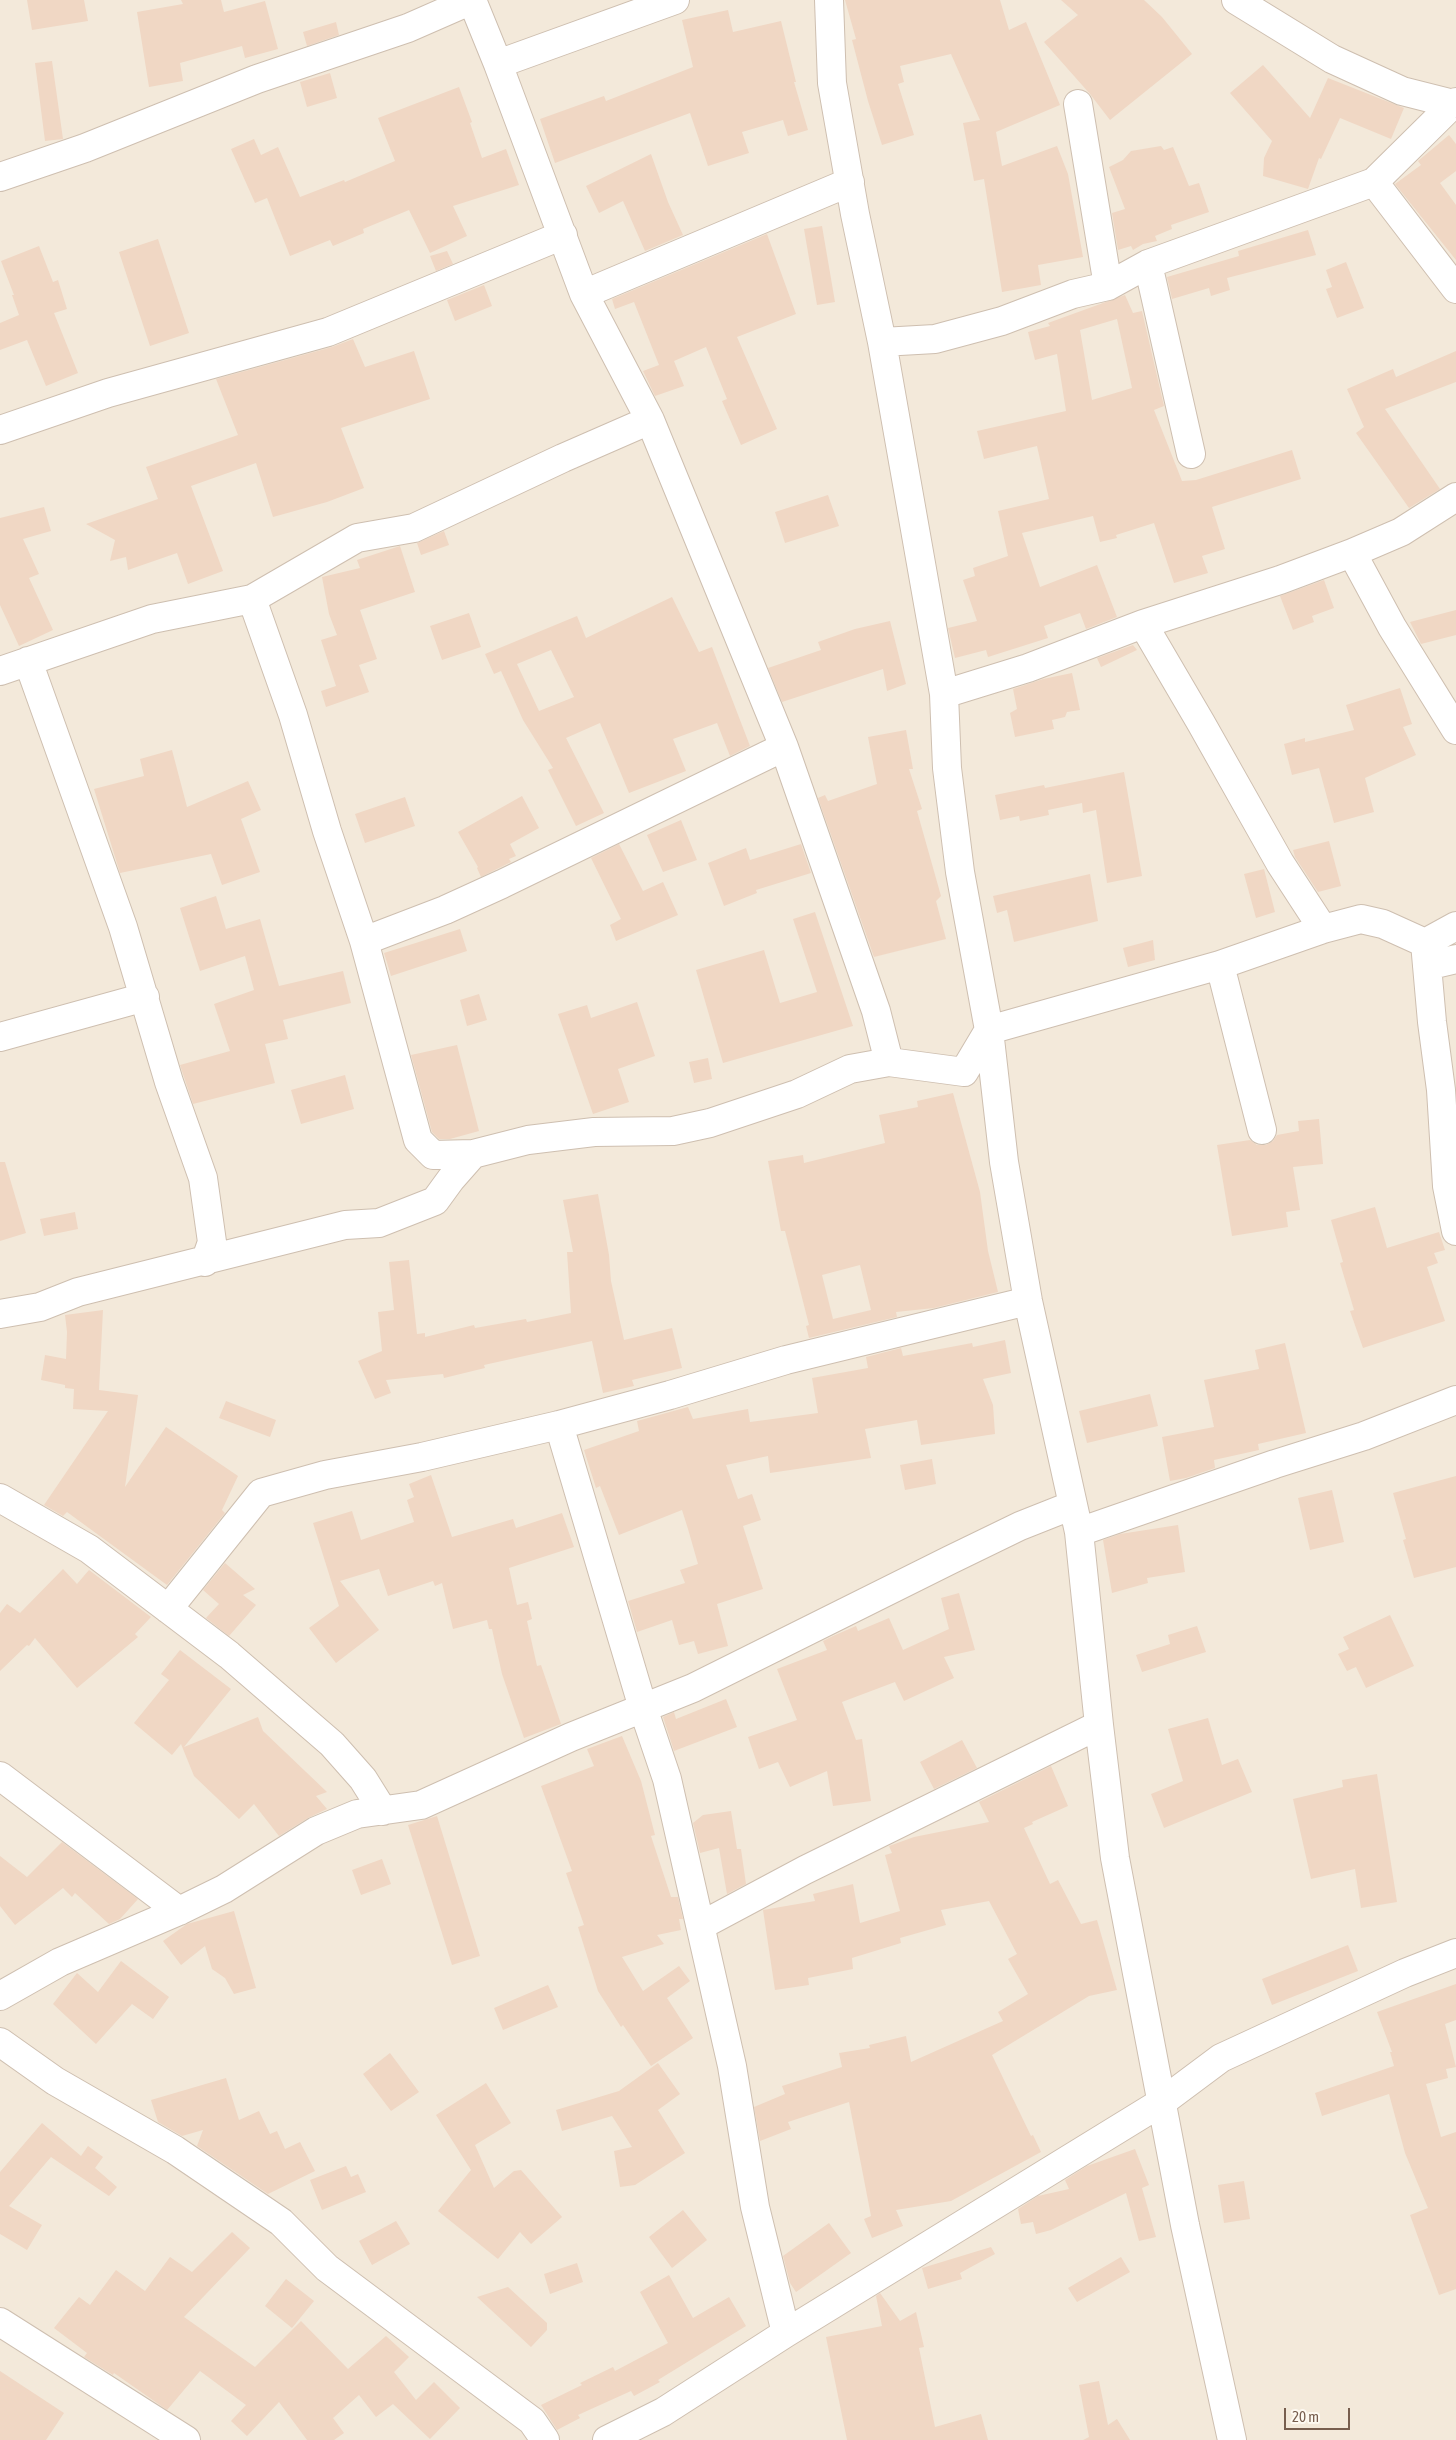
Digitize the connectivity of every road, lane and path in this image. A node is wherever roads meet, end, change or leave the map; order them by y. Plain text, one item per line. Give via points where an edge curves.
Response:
1 (472, 0) edge
2 (675, 0) edge
3 (829, 0) edge
4 (1247, 3) edge
5 (498, 64) junction
6 (1454, 103) edge
7 (1078, 104) dead end
8 (0, 177) edge
9 (850, 182) junction
10 (1374, 182) junction
11 (562, 235) junction
12 (1148, 264) junction
13 (1108, 286) junction
14 (1456, 289) edge
15 (584, 294) junction
16 (882, 342) junction
17 (650, 420) junction
18 (0, 430) edge
19 (1191, 454) dead end
20 (1456, 497) edge
21 (1352, 553) junction
22 (252, 599) junction
23 (1143, 624) junction
24 (28, 661) junction
25 (0, 671) edge
26 (944, 694) junction
27 (1456, 730) edge
28 (784, 747) junction
29 (1456, 926) edge
30 (1323, 929) junction
31 (364, 941) junction
32 (1426, 955) junction
33 (1456, 959) edge
34 (1220, 966) junction
35 (145, 997) junction
36 (989, 1030) junction
37 (0, 1037) edge
38 (889, 1062) junction
39 (1449, 1090) edge
40 (1262, 1130) dead end
41 (473, 1154) junction
42 (1456, 1230) edge
43 (205, 1262) junction
44 (1028, 1301) junction
45 (0, 1314) edge
46 (1456, 1400) edge
47 (559, 1425) junction
48 (0, 1498) edge
49 (1073, 1505) junction
50 (1080, 1532) junction
51 (168, 1609) junction
52 (643, 1708) junction
53 (1099, 1725) junction
54 (0, 1776) edge
55 (383, 1811) junction
56 (179, 1911) junction
57 (702, 1925) junction
58 (1456, 1953) edge
59 (0, 1996) edge
60 (0, 2042) edge
61 (1162, 2102) junction
62 (0, 2322) edge
63 (786, 2333) junction
64 (186, 2440) edge
65 (545, 2440) edge
66 (607, 2440) edge
67 (1232, 2440) edge

1 - 5 street
1 - 8 street via 408,28 257,79 85,148
2 - 5 street
3 - 9 street via 832,83
4 - 6 street via 1332,59 1402,91
5 - 11 street
6 - 10 street
7 - 13 street
9 - 15 street
9 - 16 street
10 - 12 street
10 - 14 street
11 - 15 street
11 - 18 street via 328,332 108,393
12 - 13 street
12 - 19 street
13 - 16 street via 1073,294 1002,321 935,339
15 - 17 street
16 - 26 street
17 - 22 street via 414,528 357,538
17 - 28 street
20 - 21 street via 1401,532
21 - 23 street
21 - 27 street via 1392,627
22 - 24 street via 152,619
22 - 31 street via 293,715
23 - 26 street via 1028,668
23 - 30 street via 1280,863
24 - 25 street
24 - 35 street
26 - 36 street via 947,768 960,872
28 - 31 street via 502,884
28 - 38 street via 876,1011
29 - 32 street
30 - 32 street via 1361,919 1383,924
30 - 34 street
31 - 41 street via 418,1140 433,1155
32 - 33 street
32 - 39 street
34 - 36 street
34 - 40 street
35 - 37 street
35 - 43 street via 169,1082 203,1178 212,1242
36 - 38 street via 964,1072
36 - 44 street via 1004,1162
38 - 41 street via 850,1069 797,1094 710,1124 673,1131 594,1132 528,1140
39 - 42 street via 1447,1186
41 - 43 street via 435,1201 379,1223 344,1225
43 - 45 street via 78,1292 40,1307
44 - 47 street via 786,1360
44 - 49 street
46 - 50 street via 1364,1436
47 - 51 street via 422,1458 325,1475 261,1492
47 - 52 street
48 - 51 street via 89,1549
49 - 50 street
49 - 52 street via 1020,1526 751,1660
50 - 53 street
51 - 55 street via 229,1655 332,1744 363,1779
52 - 55 street via 421,1805
52 - 57 street via 667,1780
53 - 57 street via 805,1870
53 - 61 street via 1115,1858
54 - 56 street
55 - 56 street via 357,1814 316,1831 224,1889
56 - 59 street via 60,1962
57 - 63 street via 732,2066 755,2207
58 - 61 street via 1405,1973 1222,2058
60 - 65 street via 55,2081 175,2150 282,2222 327,2268 532,2421
61 - 63 street
61 - 67 street
62 - 64 street
63 - 66 street via 664,2412

